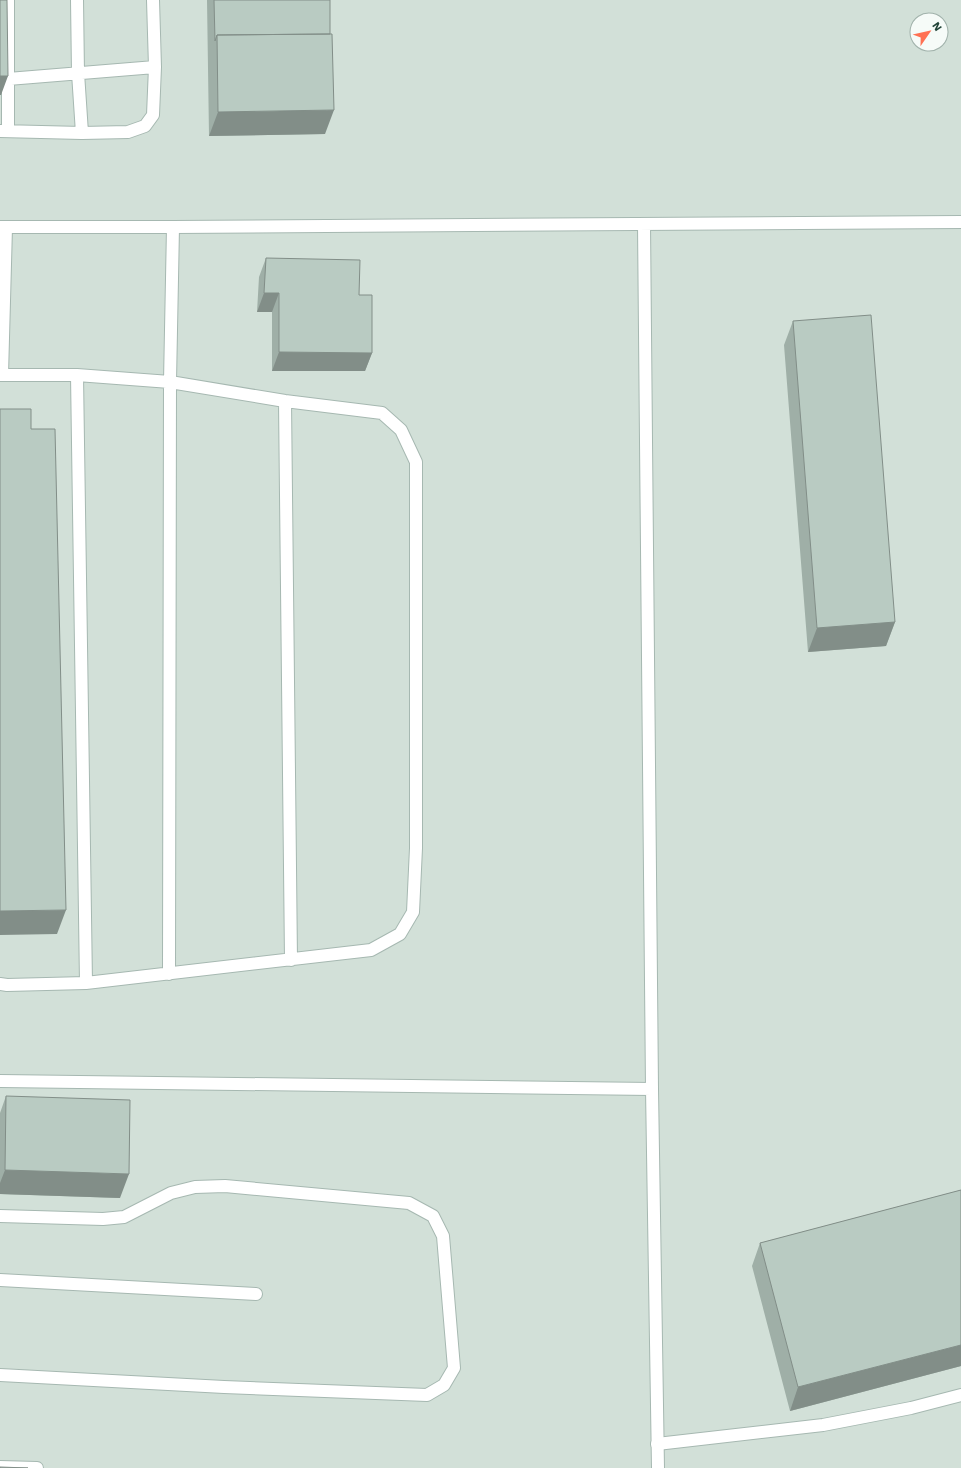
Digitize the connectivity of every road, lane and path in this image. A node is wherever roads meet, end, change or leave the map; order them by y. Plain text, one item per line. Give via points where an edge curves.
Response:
1 (8, 0) edge
2 (77, 0) edge
3 (153, 0) edge
4 (155, 68) junction
5 (78, 73) junction
6 (8, 79) junction
7 (4, 131) edge
8 (82, 133) junction
9 (961, 222) edge
10 (644, 224) junction
11 (3, 227) edge
12 (173, 227) junction
13 (1, 375) edge
14 (77, 375) junction
15 (170, 382) junction
16 (285, 401) junction
17 (291, 960) junction
18 (169, 974) junction
19 (86, 983) junction
20 (0, 984) edge
21 (0, 1081) edge
22 (652, 1089) junction
23 (0, 1216) edge
24 (0, 1280) edge
25 (256, 1294) dead end
26 (0, 1375) edge
27 (961, 1395) edge
28 (657, 1444) junction
29 (0, 1466) edge
30 (37, 1468) edge
31 (658, 1468) edge

1 - 6 street
2 - 5 street
3 - 4 street
4 - 5 street
4 - 8 street via 153,115 145,126 128,132
5 - 6 street
5 - 8 street
6 - 7 street
7 - 8 street
9 - 10 street
10 - 12 street
10 - 22 street
11 - 12 street
11 - 13 street
12 - 15 street
13 - 14 street
14 - 15 street
14 - 19 street
15 - 16 street
15 - 18 street
16 - 17 street
16 - 17 street via 382,413 401,430 416,462 416,848 413,912 400,934 371,950
17 - 18 street
18 - 19 street
19 - 20 street
21 - 22 street
22 - 28 street
23 - 26 street via 103,1219 124,1217 171,1193 195,1187 225,1186 409,1203 433,1216 443,1236 454,1368 444,1385 427,1395
24 - 25 street
27 - 28 street via 911,1408 822,1425
28 - 31 street
29 - 30 street

